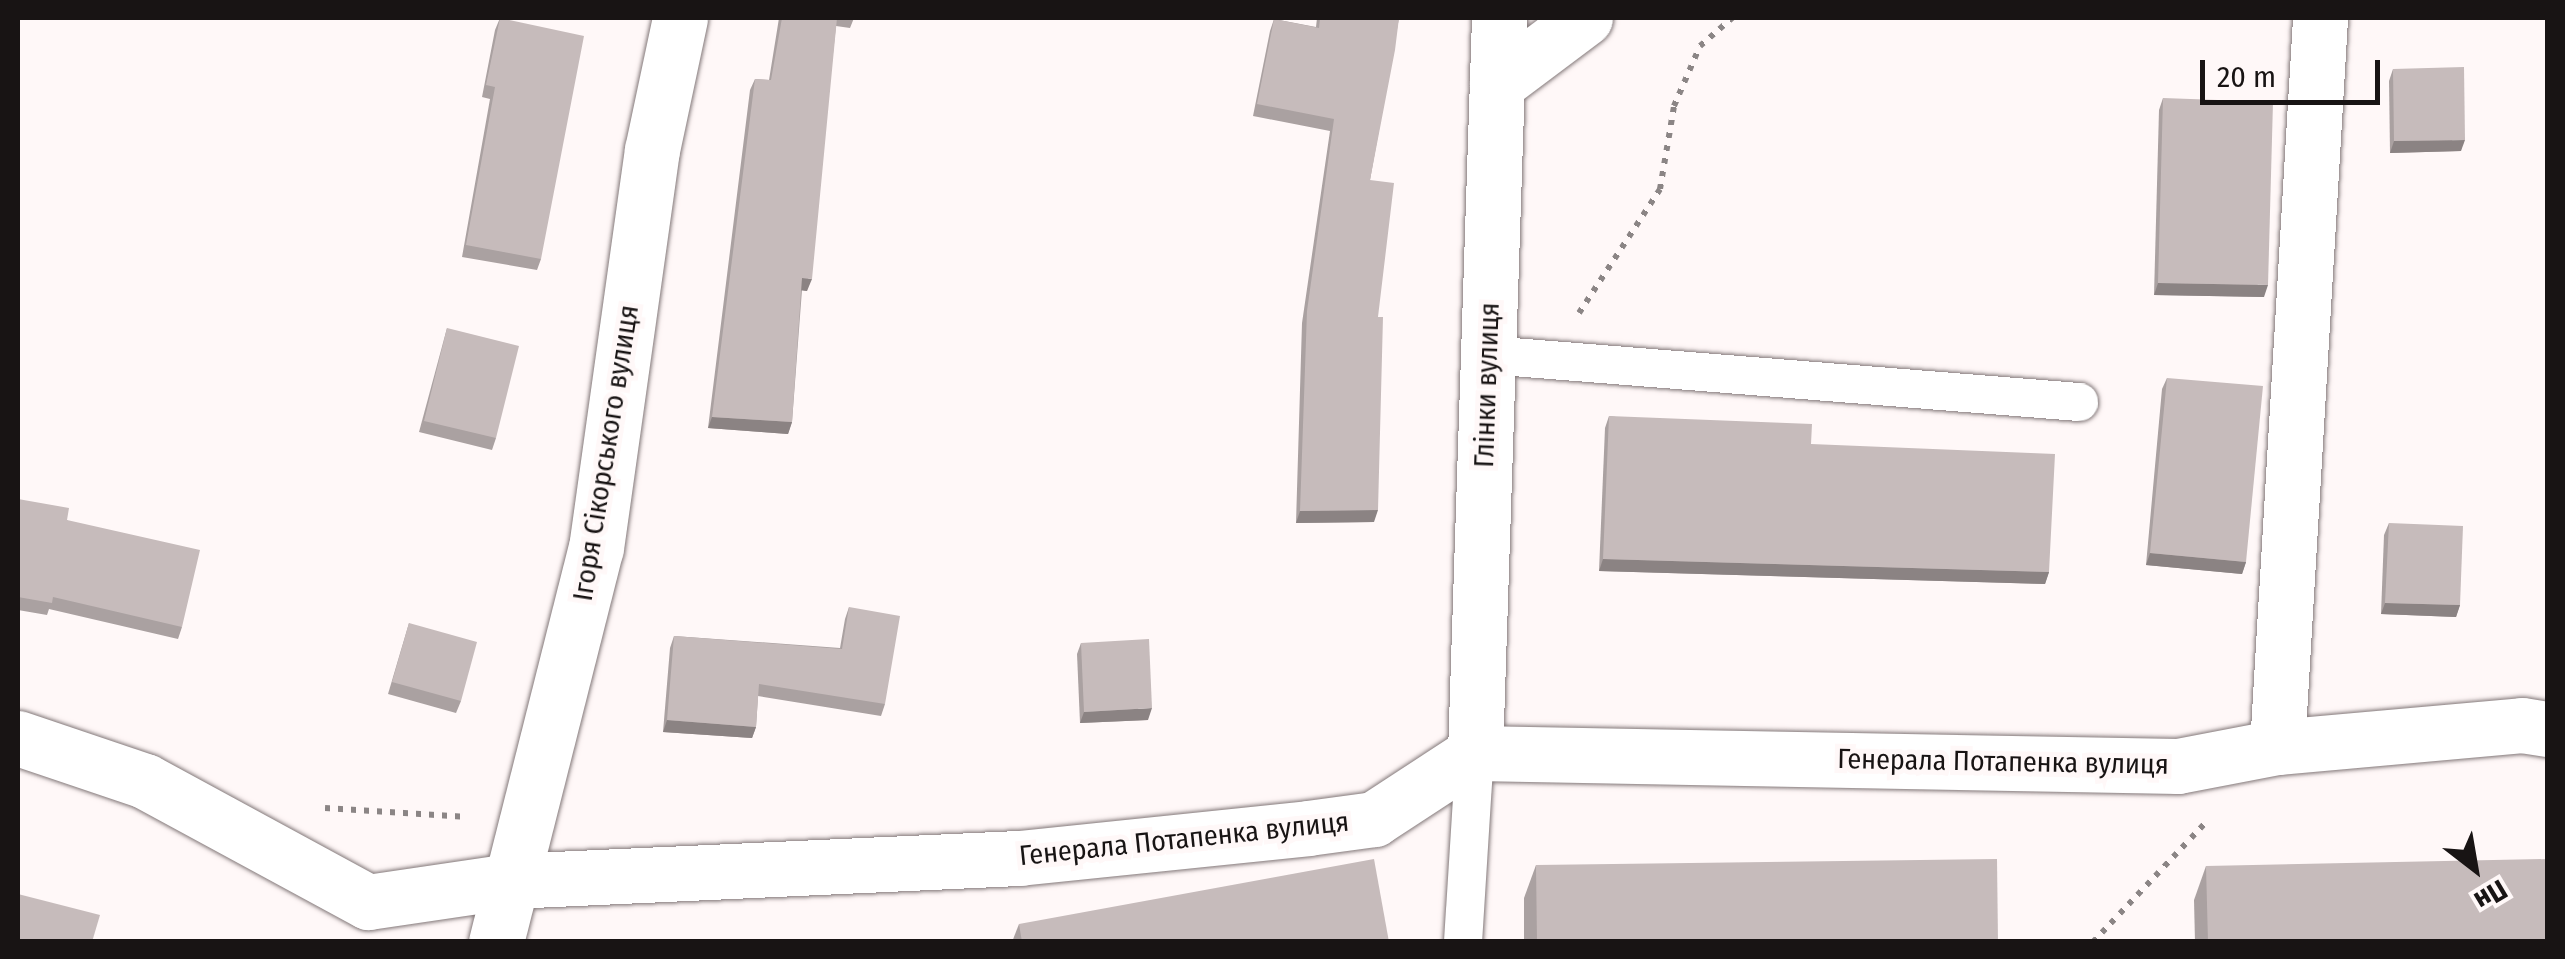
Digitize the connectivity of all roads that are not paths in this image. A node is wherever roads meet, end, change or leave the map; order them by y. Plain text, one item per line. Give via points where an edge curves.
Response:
1 (680, 18) edge
2 (1499, 18) edge
3 (1584, 18) edge
4 (2320, 18) edge
5 (1497, 84) junction
6 (1488, 354) junction
7 (2079, 402) dead end
8 (2548, 728) edge
9 (18, 738) edge
10 (2277, 748) junction
11 (1475, 753) junction
12 (510, 881) junction
13 (496, 942) edge
14 (1463, 942) edge

1 - 12 street, Ігоря Сікорського вулиця via 652,150 596,548
2 - 5 street, Глінки вулиця
3 - 5 street
4 - 10 street
5 - 6 street, Глінки вулиця
6 - 7 lane
6 - 11 street, Глінки вулиця
8 - 10 street, Генерала Потапенка вулиця
9 - 12 street, Генерала Потапенка вулиця via 144,780 368,902
10 - 11 street, Генерала Потапенка вулиця via 2178,766
11 - 12 street, Генерала Потапенка вулиця via 1374,819 1308,828 1019,858
11 - 14 lane
12 - 13 street, Ігоря Сікорського вулиця

